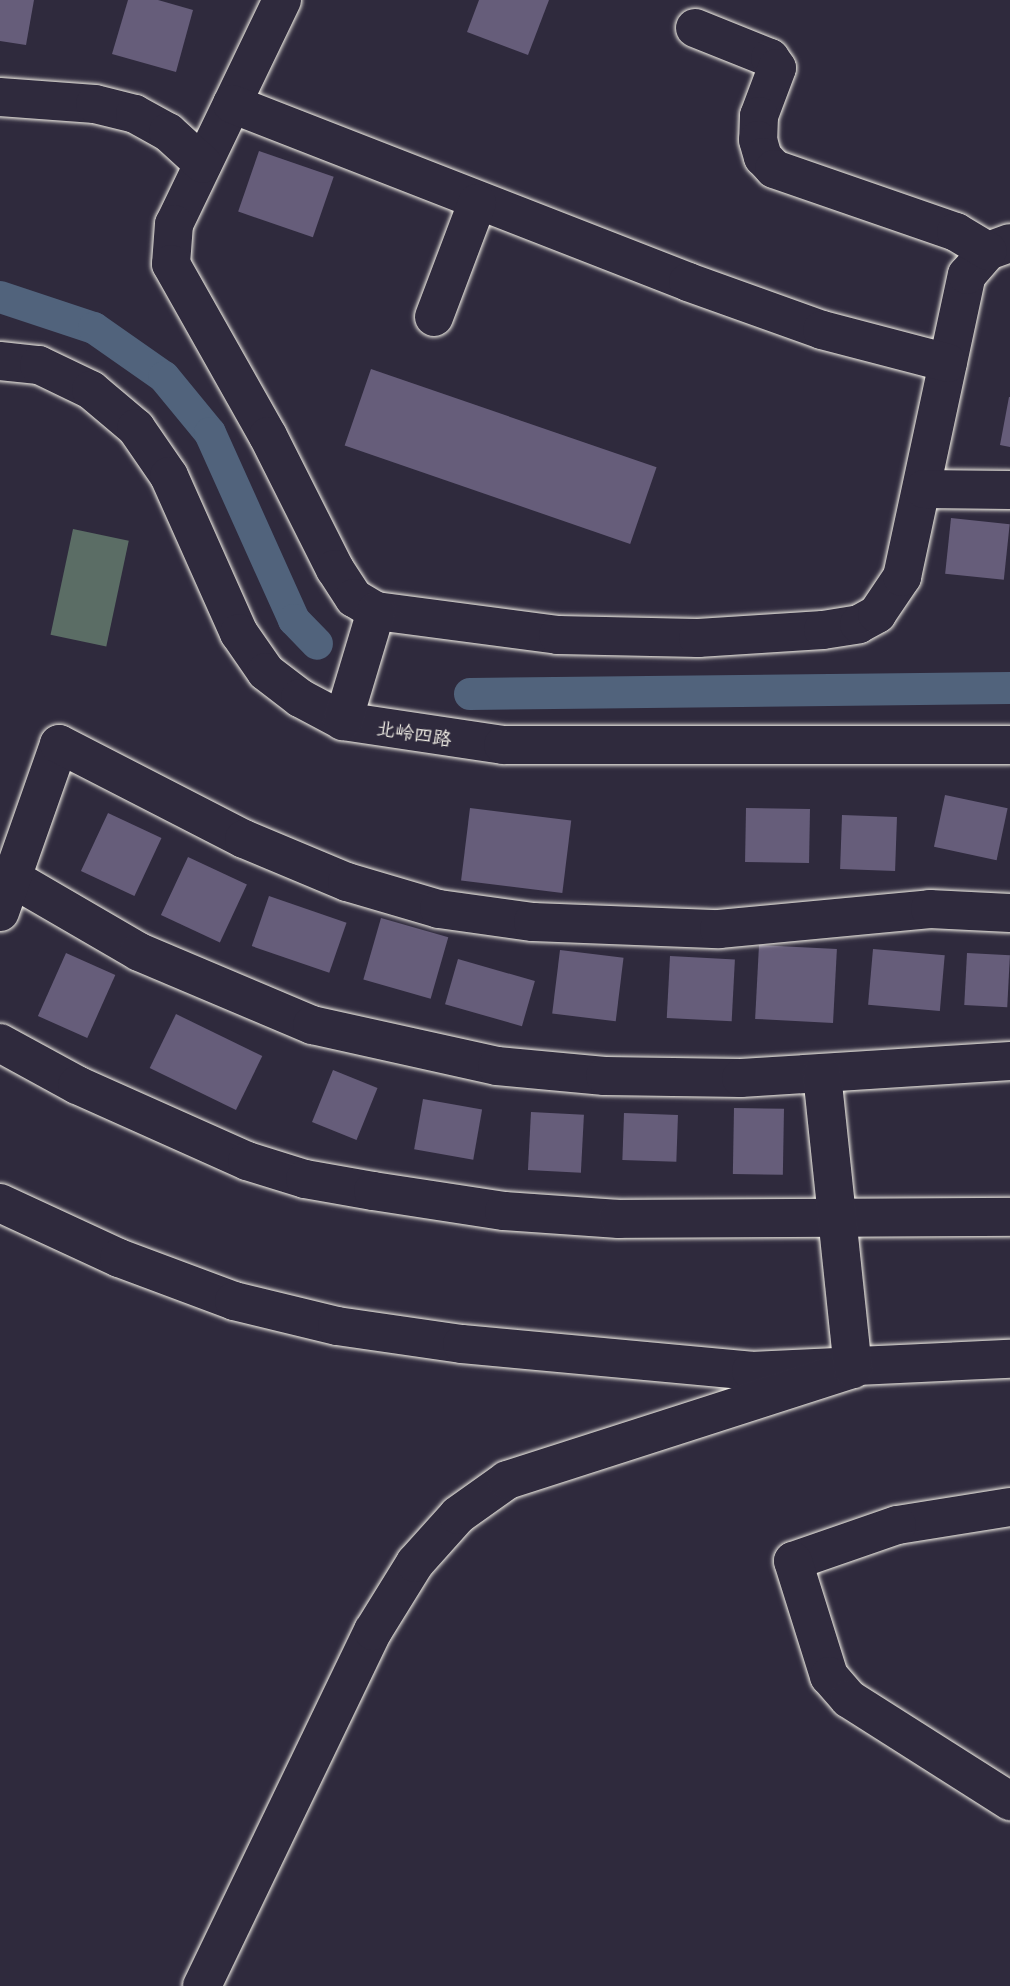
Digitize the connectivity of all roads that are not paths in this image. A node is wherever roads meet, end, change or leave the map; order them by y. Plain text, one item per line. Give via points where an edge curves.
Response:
1 (282, 0) edge
2 (695, 28) dead end
3 (0, 97) edge
4 (232, 104) junction
5 (203, 164) junction
6 (477, 203) junction
7 (999, 247) edge
8 (434, 317) dead end
9 (0, 361) edge
10 (948, 363) junction
11 (924, 489) junction
12 (1010, 490) edge
13 (376, 611) junction
14 (343, 721) junction
15 (1010, 745) edge
16 (6, 895) edge
17 (1010, 913) edge
18 (0, 1043) edge
19 (1010, 1061) edge
20 (822, 1075) junction
21 (0, 1203) edge
22 (1010, 1217) edge
23 (834, 1218) junction
24 (1010, 1359) edge
25 (853, 1369) junction
26 (1010, 1507) edge
27 (1010, 1801) edge
28 (202, 1986) edge

1 - 4 street
2 - 7 street via 770,58 777,68 759,116 758,140 763,157 774,169
3 - 5 street via 95,104 135,114 168,132
4 - 5 street
4 - 6 street
5 - 13 street via 174,224 171,264 268,436 335,569 354,598
6 - 8 street
6 - 10 street via 822,330
7 - 10 street via 967,275
9 - 14 street, 北岭四路 via 38,365 91,390 136,428 169,476 240,633 266,671 300,698
10 - 11 street
11 - 12 street
11 - 13 street via 893,596 877,614 859,624 698,638 558,635
13 - 14 street
14 - 15 street, 北岭四路 via 503,745
16 - 17 street via 59,744 244,839 346,882 439,909 533,922 719,929 930,909
16 - 20 street via 312,1025 411,1050 497,1066 605,1076
18 - 23 street via 173,1130 305,1179 504,1211 619,1219
19 - 20 street
20 - 23 street
21 - 25 street via 119,1258 234,1301 337,1326 462,1344 751,1371
22 - 23 street
23 - 25 street
24 - 25 street
25 - 28 street via 508,1480 457,1515 415,1563 373,1631
26 - 27 street via 897,1525 793,1561 829,1676 842,1692

